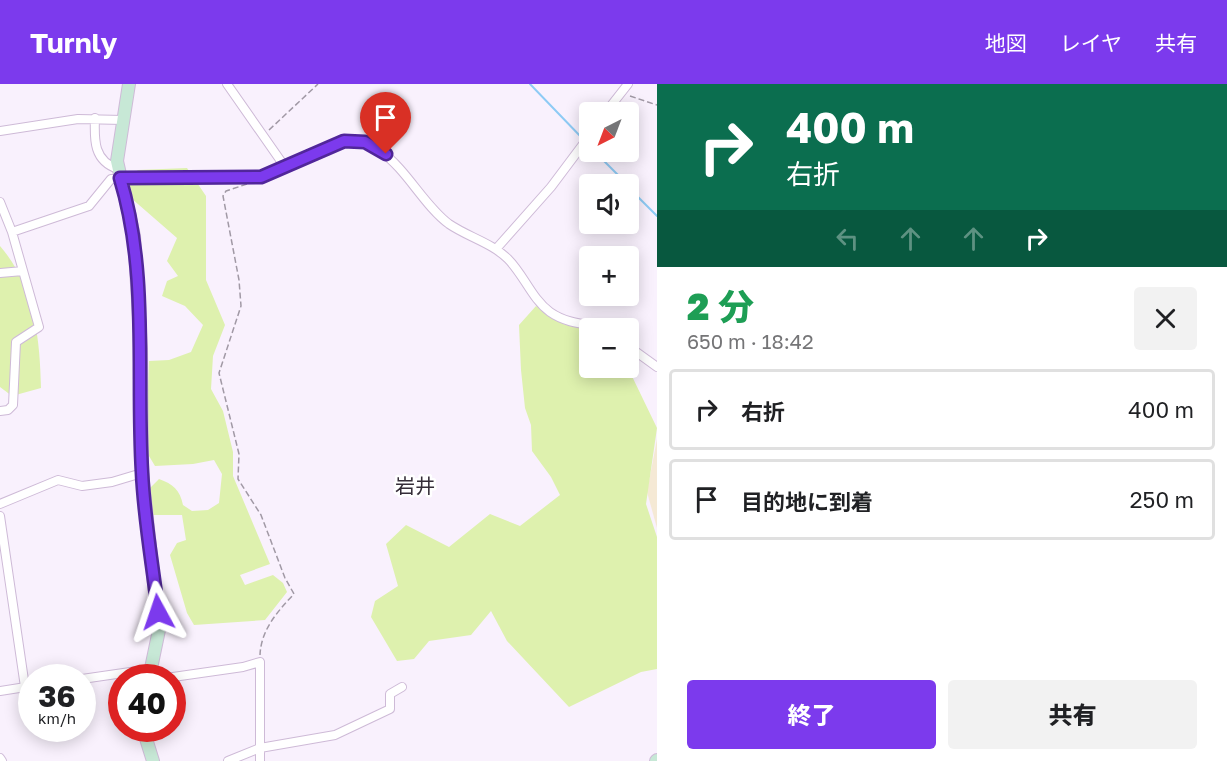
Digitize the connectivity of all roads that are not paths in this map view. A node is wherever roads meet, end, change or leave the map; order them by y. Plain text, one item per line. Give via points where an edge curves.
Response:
1 (129, 84) edge
2 (227, 84) edge
3 (628, 84) edge
4 (614, 102) edge
5 (95, 118) junction
6 (123, 120) junction
7 (0, 131) edge
8 (579, 151) edge
9 (285, 167) junction
10 (119, 173) junction
11 (0, 202) edge
12 (12, 232) junction
13 (496, 249) junction
14 (22, 271) junction
15 (0, 273) edge
16 (579, 323) edge
17 (639, 354) edge
18 (657, 367) edge
19 (0, 411) edge
20 (142, 473) junction
21 (0, 504) edge
22 (0, 516) edge
23 (24, 664) edge
24 (152, 664) edge
25 (186, 675) edge
26 (402, 687) dead end
27 (18, 688) edge
28 (0, 691) edge
29 (147, 742) edge
30 (260, 748) junction
31 (153, 761) edge
32 (228, 761) edge
33 (260, 761) edge

1 - 6 street
2 - 9 street
3 - 4 street
5 - 6 street
5 - 7 street
5 - 10 street via 100,159
6 - 10 street via 118,146
8 - 13 street
9 - 10 street via 261,177
9 - 13 street via 344,141 374,146 393,160 440,216
10 - 12 street via 89,206
10 - 20 street via 134,236 141,349
11 - 12 street
12 - 14 street
13 - 16 street via 550,312
14 - 15 street
14 - 19 street via 39,327 16,342 13,405
17 - 18 street
20 - 21 street via 82,486 58,480
20 - 24 street via 159,630
22 - 23 street
25 - 30 street via 260,662
26 - 30 street via 390,694 390,709 334,735
27 - 28 street
29 - 31 street
30 - 32 street
30 - 33 street

